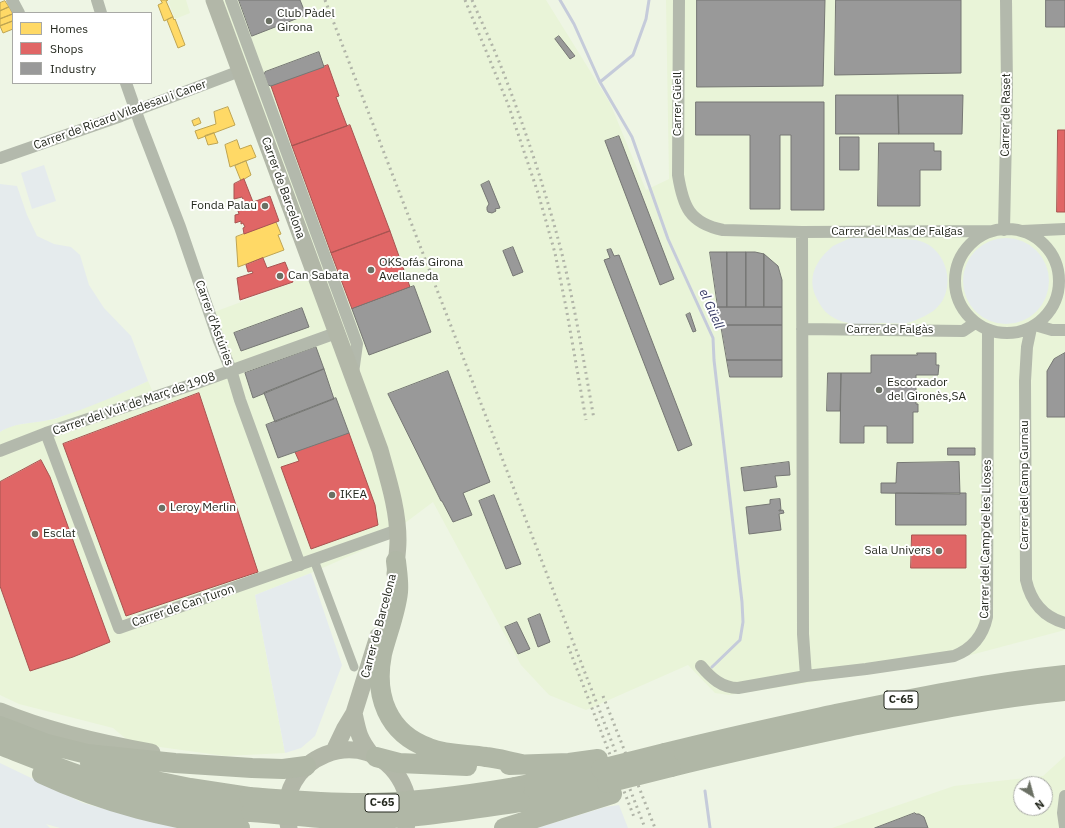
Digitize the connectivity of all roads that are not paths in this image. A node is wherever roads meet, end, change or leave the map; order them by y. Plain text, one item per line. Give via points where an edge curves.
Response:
1 (12, 0) edge
2 (97, 0) edge
3 (214, 0) edge
4 (231, 0) edge
5 (678, 0) edge
6 (1006, 0) edge
7 (18, 12) edge
8 (101, 12) edge
9 (240, 71) junction
10 (126, 84) edge
11 (136, 110) junction
12 (0, 158) edge
13 (1065, 229) edge
14 (1004, 230) junction
15 (1020, 231) junction
16 (802, 232) junction
17 (992, 232) junction
18 (975, 323) junction
19 (1033, 327) junction
20 (802, 329) junction
21 (988, 330) junction
22 (1065, 330) edge
23 (336, 333) junction
24 (231, 370) junction
25 (352, 376) junction
26 (46, 433) junction
27 (0, 451) edge
28 (398, 530) junction
29 (314, 560) junction
30 (396, 562) junction
31 (300, 565) junction
32 (1065, 623) edge
33 (354, 666) dead end
34 (701, 666) dead end
35 (1065, 675) edge
36 (806, 676) junction
37 (1065, 691) edge
38 (0, 712) edge
39 (354, 713) junction
40 (0, 726) edge
41 (0, 730) edge
42 (743, 742) junction
43 (0, 745) edge
44 (334, 751) junction
45 (0, 755) edge
46 (373, 756) junction
47 (187, 764) junction
48 (522, 764) junction
49 (306, 766) junction
50 (605, 776) junction
51 (1065, 796) edge
52 (250, 804) junction
53 (1065, 827) edge
54 (240, 828) edge
55 (289, 828) edge
56 (406, 828) edge
57 (504, 828) edge

1 - 7 street
2 - 8 street
3 - 9 main road, Carrer de Barcelona
4 - 25 street, Carrer de Barcelona via 357,344
5 - 16 street, Carrer Güell via 678,175 681,195 686,206 694,217 711,228
6 - 14 street, Carrer de Raset
9 - 11 street, Carrer de Ricard Viladesau i Caner
9 - 23 main road, Carrer de Barcelona
10 - 11 street, Carrer d'Astúries
11 - 12 street, Carrer de Ricard Viladesau i Caner
11 - 24 street, Carrer d'Astúries
13 - 15 street
14 - 15 street
14 - 17 street
15 - 19 street via 1040,241 1049,251 1058,275 1058,291 1052,307
16 - 17 street, Carrer del Mas de Falgas
16 - 20 street
17 - 18 street via 968,247 955,273 958,302
18 - 20 street, Carrer de Falgàs via 963,331
18 - 21 street
19 - 21 street via 1007,333
19 - 22 street
19 - 32 street, Carrer del Camp Gurnau via 1027,347 1025,381 1026,580 1030,595 1039,608 1052,618
20 - 36 street via 803,634
21 - 36 street, Carrer del Camp de les Lloses via 987,617 983,631 972,645 954,656
23 - 24 street, Carrer del Vuit de Març de 1908
23 - 25 main road, Carrer de Barcelona
24 - 26 street, Carrer del Vuit de Març de 1908
24 - 31 street, Carrer d'Astúries
25 - 28 main road, Carrer de Barcelona via 380,450 394,499
26 - 27 street, Carrer del Vuit de Març de 1908
26 - 31 street, Carrer de Can Turon via 119,628
28 - 29 street, Carrer de Can Turon
28 - 30 main road, Carrer de Barcelona
29 - 31 street, Carrer de Can Turon
29 - 33 street
30 - 39 main road, Carrer de Barcelona via 385,614
30 - 48 highway via 398,591 382,655 380,674 380,689 390,718 409,738 430,749
34 - 36 street, Carrer del Camp de les Lloses via 710,677 729,688
35 - 42 highway, C-65 via 909,699
37 - 42 highway, C-65 via 1029,694
38 - 47 main road via 38,726 162,755
39 - 44 main road, Carrer de Barcelona
39 - 46 main road, Carrer de Barcelona via 362,743
40 - 47 highway via 47,744 87,754
41 - 52 highway, C-65 via 62,755 136,777
42 - 50 highway, C-65, bridge
43 - 52 highway, C-65 via 58,768 133,792 192,803
44 - 46 main road via 356,750
44 - 49 main road
45 - 54 highway via 73,788 112,802 162,815
46 - 48 highway via 399,763 471,766
46 - 56 main road via 393,770 403,786 408,810
47 - 49 highway via 283,769
48 - 50 highway via 569,763
49 - 55 main road via 295,780 289,796
50 - 52 highway, C-65, bridge via 518,795 371,803
50 - 57 highway
51 - 53 street

